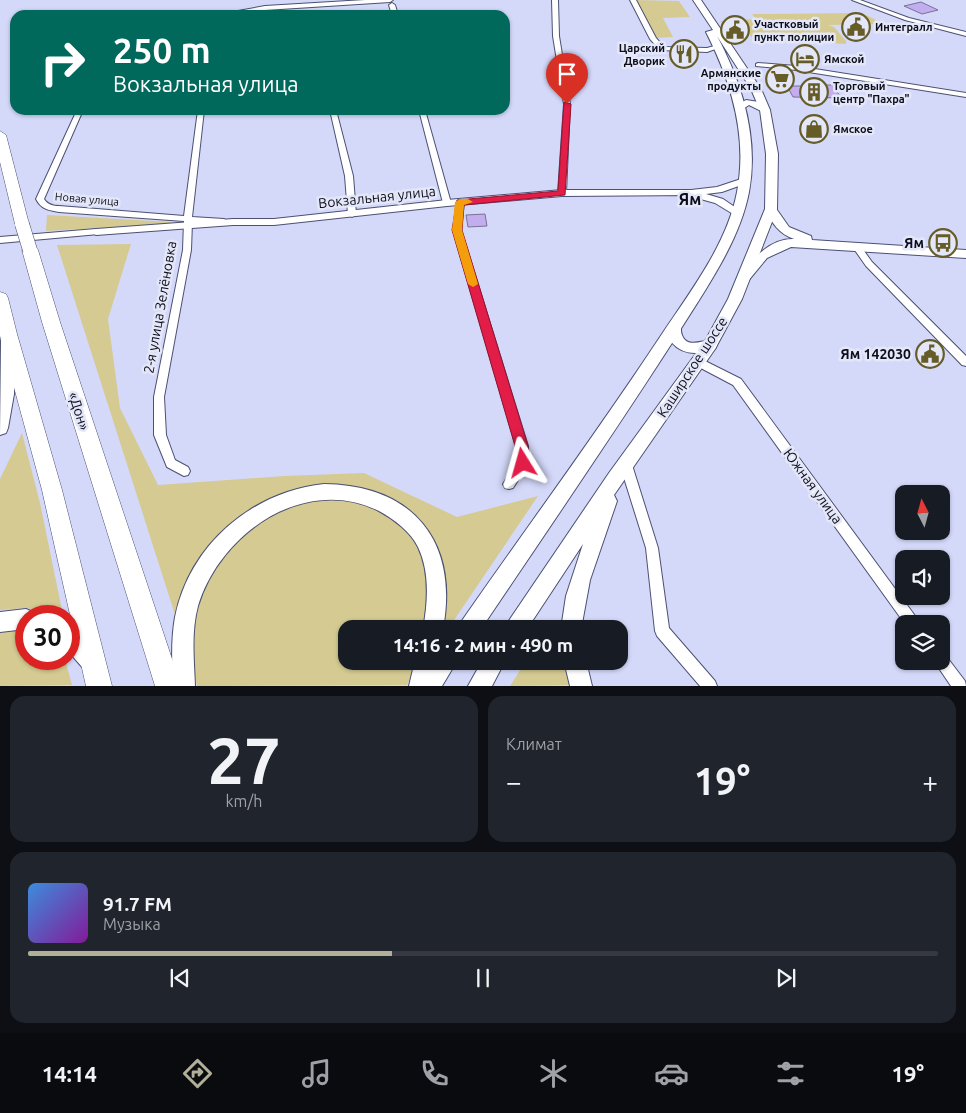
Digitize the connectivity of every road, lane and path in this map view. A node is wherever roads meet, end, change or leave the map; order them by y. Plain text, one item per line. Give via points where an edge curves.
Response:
1 (555, 0) edge
2 (633, 0) edge
3 (692, 0) edge
4 (698, 0) edge
5 (855, 0) edge
6 (391, 3) edge
7 (252, 10) edge
8 (965, 38) edge
9 (718, 47) junction
10 (758, 65) dead end
11 (966, 95) edge
12 (740, 107) junction
13 (765, 110) junction
14 (78, 115) edge
15 (200, 115) edge
16 (334, 115) edge
17 (423, 115) edge
18 (0, 134) edge
19 (744, 181) junction
20 (562, 193) junction
21 (691, 193) junction
22 (460, 202) junction
23 (447, 203) junction
24 (771, 208) junction
25 (352, 214) junction
26 (738, 214) junction
27 (188, 222) junction
28 (96, 232) junction
29 (0, 235) edge
30 (0, 240) edge
31 (835, 244) junction
32 (856, 246) junction
33 (966, 254) edge
34 (744, 279) junction
35 (0, 298) edge
36 (675, 327) junction
37 (8, 334) junction
38 (710, 345) junction
39 (699, 362) junction
40 (966, 362) edge
41 (0, 428) edge
42 (184, 471) dead end
43 (620, 472) junction
44 (509, 484) dead end
45 (907, 615) edge
46 (15, 620) edge
47 (436, 620) edge
48 (474, 620) edge
49 (521, 620) edge
50 (572, 620) edge
51 (0, 622) edge
52 (80, 652) edge
53 (424, 670) edge
54 (440, 670) edge
55 (489, 670) edge
56 (577, 670) edge
57 (948, 670) edge
58 (96, 674) edge
59 (168, 686) edge
60 (184, 686) edge
61 (420, 686) edge
62 (429, 686) edge
63 (479, 686) edge
64 (581, 686) edge
65 (710, 686) edge
66 (960, 686) edge

1 - 20 street via 556,36 567,104
2 - 9 street via 653,39 662,49 707,50
3 - 9 main road
4 - 13 main road, Каширское шоссе via 756,89
5 - 8 street
6 - 7 street
9 - 12 main road
10 - 11 street
12 - 13 main road via 753,103
12 - 19 main road via 747,157
13 - 24 main road, Каширское шоссе via 772,154
14 - 27 street, Новая улица via 40,199 46,207
15 - 27 street, 2-я улица Зелёновка
16 - 25 street via 349,176
17 - 23 street
18 - 59 highway, «Дон», bridge via 22,224 66,370
19 - 21 street, Вокзальная улица via 718,190
19 - 26 main road
20 - 21 street, Вокзальная улица
20 - 22 street, Вокзальная улица
21 - 26 street, Вокзальная улица via 719,201
22 - 23 street, Вокзальная улица
22 - 44 street via 457,230 522,446 523,463
23 - 25 street, Вокзальная улица
24 - 31 main road via 779,226 788,232
24 - 34 main road, Каширское шоссе
25 - 27 street, Вокзальная улица via 274,222
26 - 36 main road via 726,242
27 - 28 street, Вокзальная улица
27 - 42 street, 2-я улица Зелёновка via 187,250 159,397 160,435 171,463
28 - 29 street
28 - 30 street
31 - 32 main road
31 - 34 main road via 798,242 780,246 763,255
32 - 33 main road
32 - 40 street via 869,264
34 - 38 main road, Каширское шоссе
35 - 37 highway
36 - 38 main road via 676,337 684,346 698,349
36 - 48 main road
37 - 41 main road via 6,394
37 - 58 highway via 52,490
38 - 39 main road, Каширское шоссе
39 - 43 main road, Каширское шоссе
39 - 45 street, Южная улица via 737,382
43 - 49 main road, Каширское шоссе
43 - 50 main road via 581,576
43 - 65 street via 652,548 662,631
46 - 51 main road
47 - 60 main road via 435,576 428,548 417,529 395,509 366,496 334,491 304,495 273,505 247,521 208,563 184,624
52 - 58 main road
53 - 61 main road
54 - 62 main road
55 - 63 main road
56 - 64 main road
57 - 66 street

